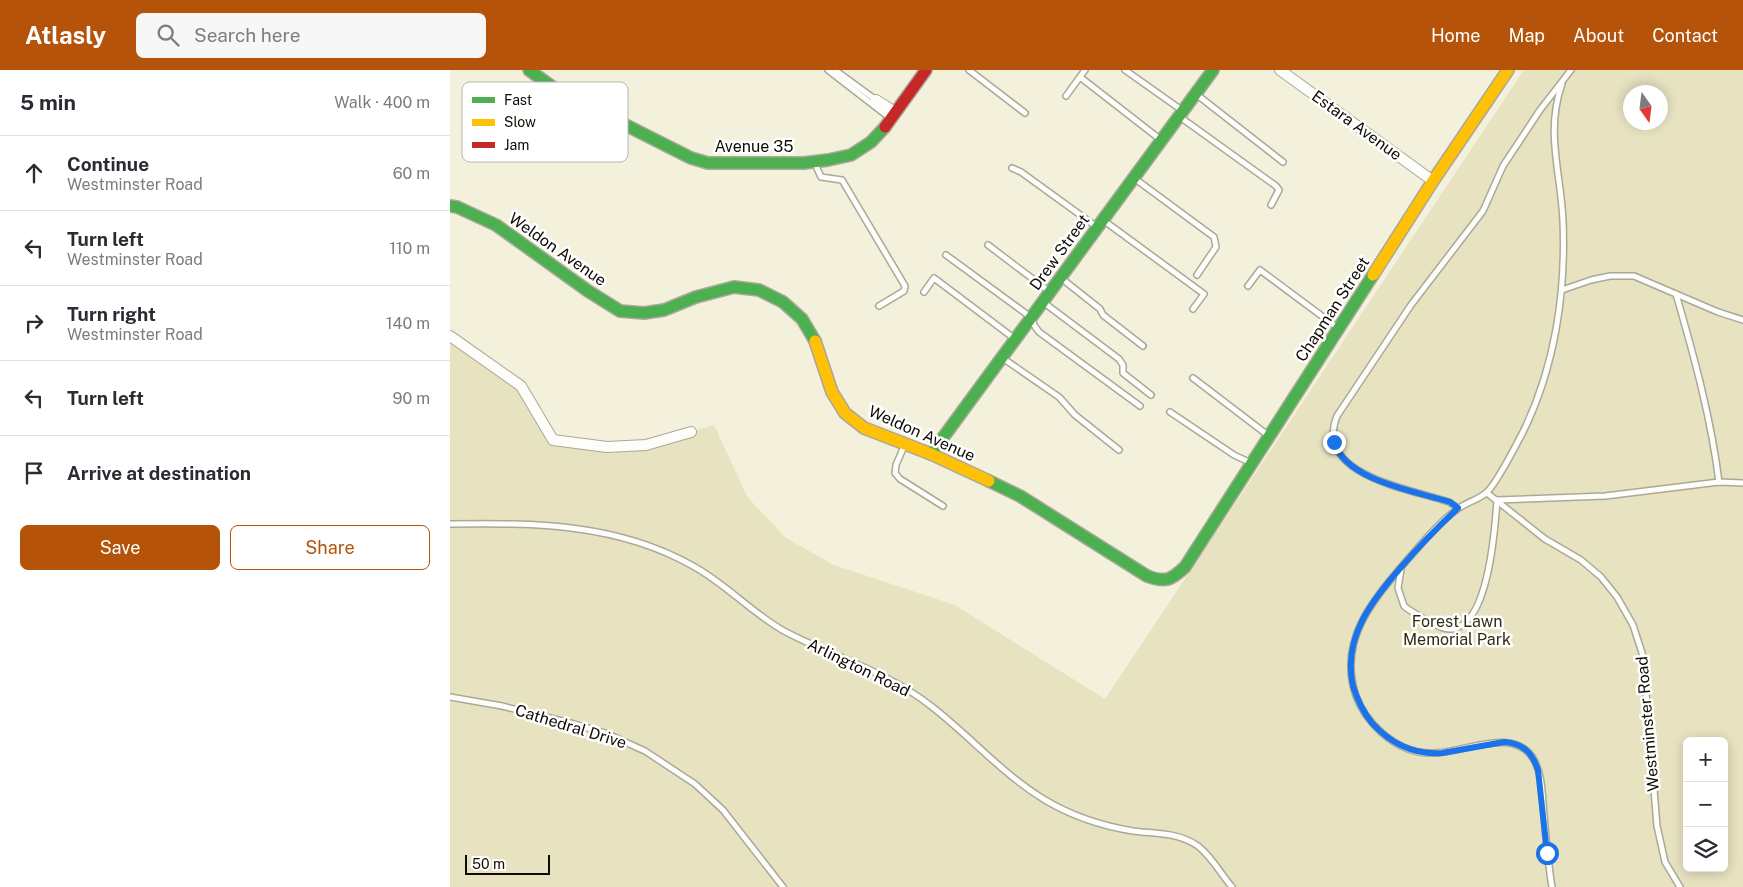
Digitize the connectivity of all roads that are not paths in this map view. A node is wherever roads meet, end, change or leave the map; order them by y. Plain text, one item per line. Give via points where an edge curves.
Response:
1 (530, 70) edge
2 (828, 70) edge
3 (835, 70) edge
4 (926, 70) edge
5 (969, 70) edge
6 (1085, 70) edge
7 (1125, 70) edge
8 (1214, 70) edge
9 (1280, 70) edge
10 (1508, 70) edge
11 (1571, 70) edge
12 (1080, 76) junction
13 (546, 82) edge
14 (1562, 84) junction
15 (1196, 94) junction
16 (1066, 96) dead end
17 (876, 100) joint
18 (1025, 113) dead end
19 (1181, 114) junction
20 (893, 116) junction
21 (628, 126) edge
22 (1162, 140) junction
23 (813, 162) junction
24 (1283, 162) dead end
25 (1012, 168) dead end
26 (1134, 178) junction
27 (1433, 181) junction
28 (1270, 204) dead end
29 (450, 206) edge
30 (1100, 224) junction
31 (988, 245) dead end
32 (946, 255) dead end
33 (1197, 276) dead end
34 (1060, 278) junction
35 (1248, 286) dead end
36 (1562, 290) junction
37 (924, 292) dead end
38 (1050, 292) junction
39 (1676, 294) junction
40 (1043, 302) junction
41 (879, 306) dead end
42 (1193, 309) dead end
43 (1032, 318) junction
44 (1743, 320) edge
45 (1338, 329) junction
46 (450, 336) edge
47 (1015, 340) junction
48 (1142, 346) dead end
49 (1002, 358) junction
50 (1192, 378) dead end
51 (1151, 395) dead end
52 (1140, 406) dead end
53 (1170, 412) dead end
54 (691, 432) dead end
55 (1269, 437) junction
56 (905, 444) junction
57 (1119, 450) dead end
58 (931, 454) junction
59 (1252, 463) junction
60 (1719, 482) junction
61 (1743, 483) edge
62 (1487, 493) junction
63 (1497, 500) junction
64 (943, 506) dead end
65 (1458, 508) junction
66 (450, 524) edge
67 (1402, 566) junction
68 (1185, 567) joint
69 (450, 697) edge
70 (783, 887) edge
71 (1232, 887) edge
72 (1552, 887) edge
73 (1680, 887) edge

1 - 13 street, Avenue 35
2 - 20 lane
3 - 17 lane
4 - 20 street
5 - 18 lane
6 - 12 lane
7 - 19 lane
8 - 15 street, Drew Street
9 - 27 street, Estara Avenue
10 - 27 street, Chapman Street
11 - 14 lane
12 - 16 lane
12 - 22 lane
14 - 36 lane via 1555,106 1553,141 1563,220
14 - 65 lane via 1540,110 1504,166 1483,211 1411,305 1334,423 1335,448 1352,466 1384,482 1450,502
15 - 19 street, Drew Street
15 - 24 lane
17 - 20 street
19 - 22 street, Drew Street
19 - 28 lane via 1276,186 1279,193
20 - 23 street, Avenue 35 via 871,142 850,155
21 - 23 street, Avenue 35 via 691,158 708,163
22 - 26 street, Drew Street
23 - 41 lane via 822,177 842,180 905,286 904,291
25 - 30 lane
26 - 30 street, Drew Street
26 - 33 lane via 1214,237 1216,247
27 - 45 street, Chapman Street
29 - 56 street, Weldon Avenue via 496,225 620,311 644,314 664,310 734,287 759,290 783,302 802,319 818,346 832,392 845,413 864,428
30 - 34 street, Drew Street
30 - 42 lane via 1204,294
31 - 38 lane
32 - 43 lane
34 - 38 street, Drew Street
34 - 48 lane
35 - 45 lane via 1260,270
36 - 39 lane via 1591,280 1622,275 1634,276
36 - 62 lane via 1553,342 1538,393 1523,432
37 - 47 lane via 934,278
38 - 40 street, Drew Street
39 - 44 lane
39 - 60 lane via 1712,432
40 - 43 street, Drew Street
40 - 51 lane via 1119,359 1123,373
43 - 47 street, Drew Street
43 - 52 lane via 1039,332
45 - 55 street, Chapman Street
46 - 54 street via 521,386 553,440 607,447 646,445
47 - 49 street, Drew Street
49 - 57 lane via 1059,397 1076,416
49 - 58 street, Drew Street
50 - 55 lane
53 - 59 lane
55 - 59 street, Chapman Street
56 - 58 street, Weldon Avenue
56 - 64 lane via 896,473 900,479
58 - 68 street, Weldon Avenue via 1020,496 1147,576 1160,581 1170,580
59 - 68 street, Chapman Street
60 - 61 lane
60 - 63 lane via 1605,496
62 - 63 lane, Westminster Road
62 - 65 lane
63 - 67 lane via 1487,574 1476,606 1469,619 1460,626 1442,628 1404,606 1398,588
63 - 73 lane, Westminster Road via 1545,539 1601,577 1617,596 1633,625 1642,656 1657,826 1665,862
65 - 67 lane
66 - 71 lane, Arlington Road via 595,530 668,552 713,578 782,630 906,688 1022,785 1044,799 1097,823 1186,840 1216,864
67 - 72 lane via 1371,605 1355,636 1351,666 1360,706 1384,735 1415,751 1442,753 1504,742 1526,748 1540,776
69 - 70 lane, Cathedral Drive via 574,724 645,750 681,774 723,810

